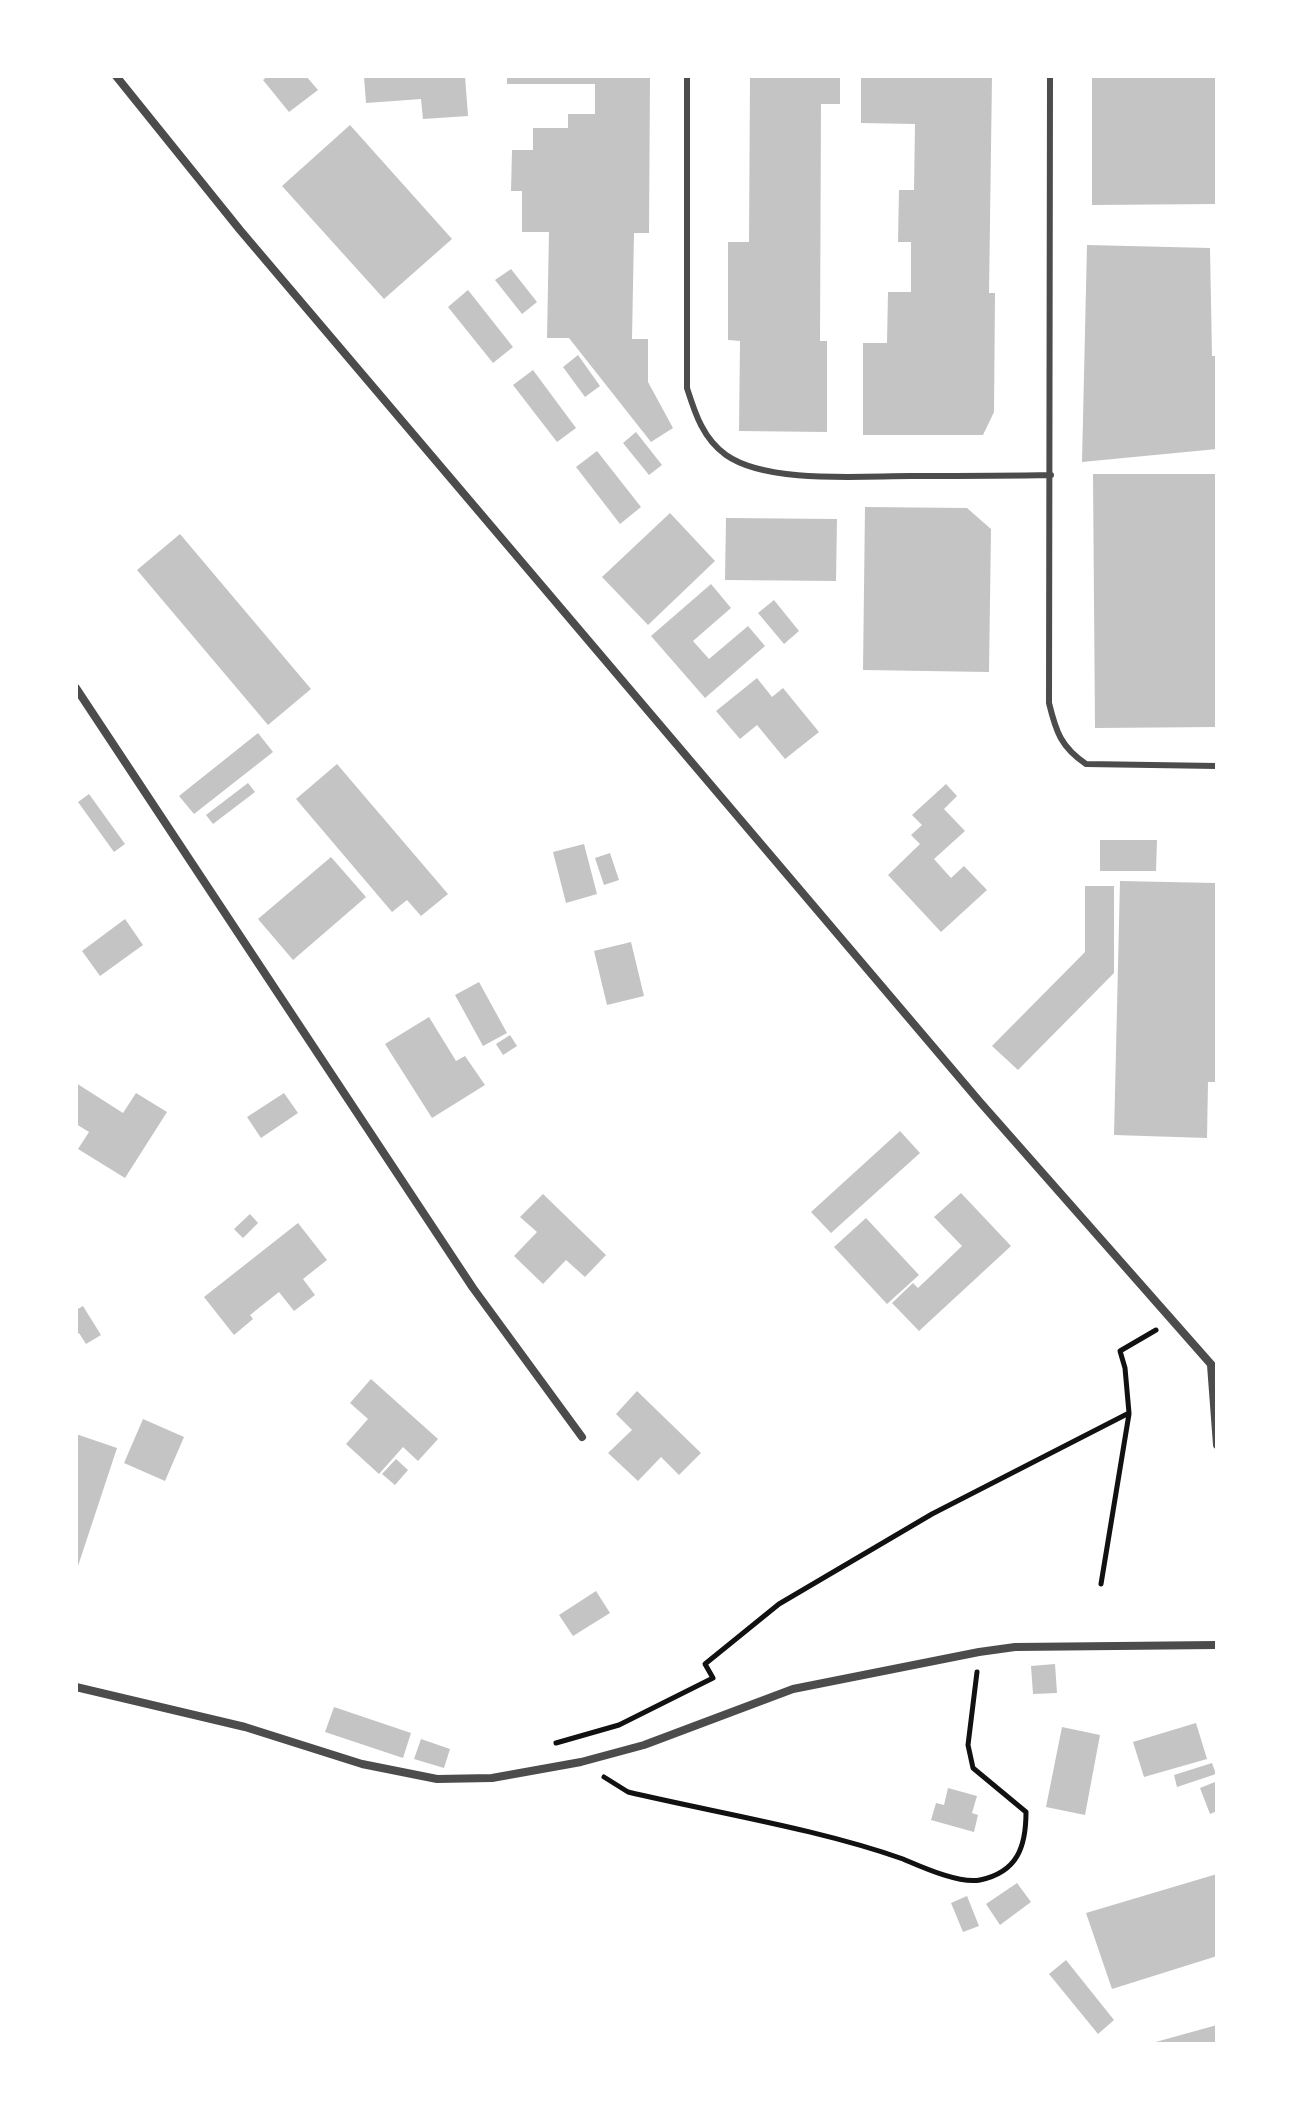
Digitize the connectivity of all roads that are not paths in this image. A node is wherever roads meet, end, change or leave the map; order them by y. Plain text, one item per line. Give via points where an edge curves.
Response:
1 (118, 76) edge
2 (687, 76) edge
3 (1050, 76) edge
4 (1051, 475) junction
5 (76, 688) edge
6 (1217, 766) edge
7 (1214, 1368) edge
8 (582, 1437) dead end
9 (1217, 1445) edge
10 (1217, 1645) edge
11 (76, 1687) edge

1 - 7 street via 301,303 980,1102
2 - 4 lane via 687,388 697,423 723,454 746,466 785,473
3 - 4 lane
4 - 6 lane via 1049,703 1060,738 1069,753 1086,764
5 - 8 street via 473,1288
7 - 9 street
10 - 11 street via 979,1652 793,1689 644,1745 492,1778 437,1779 362,1764 245,1727

